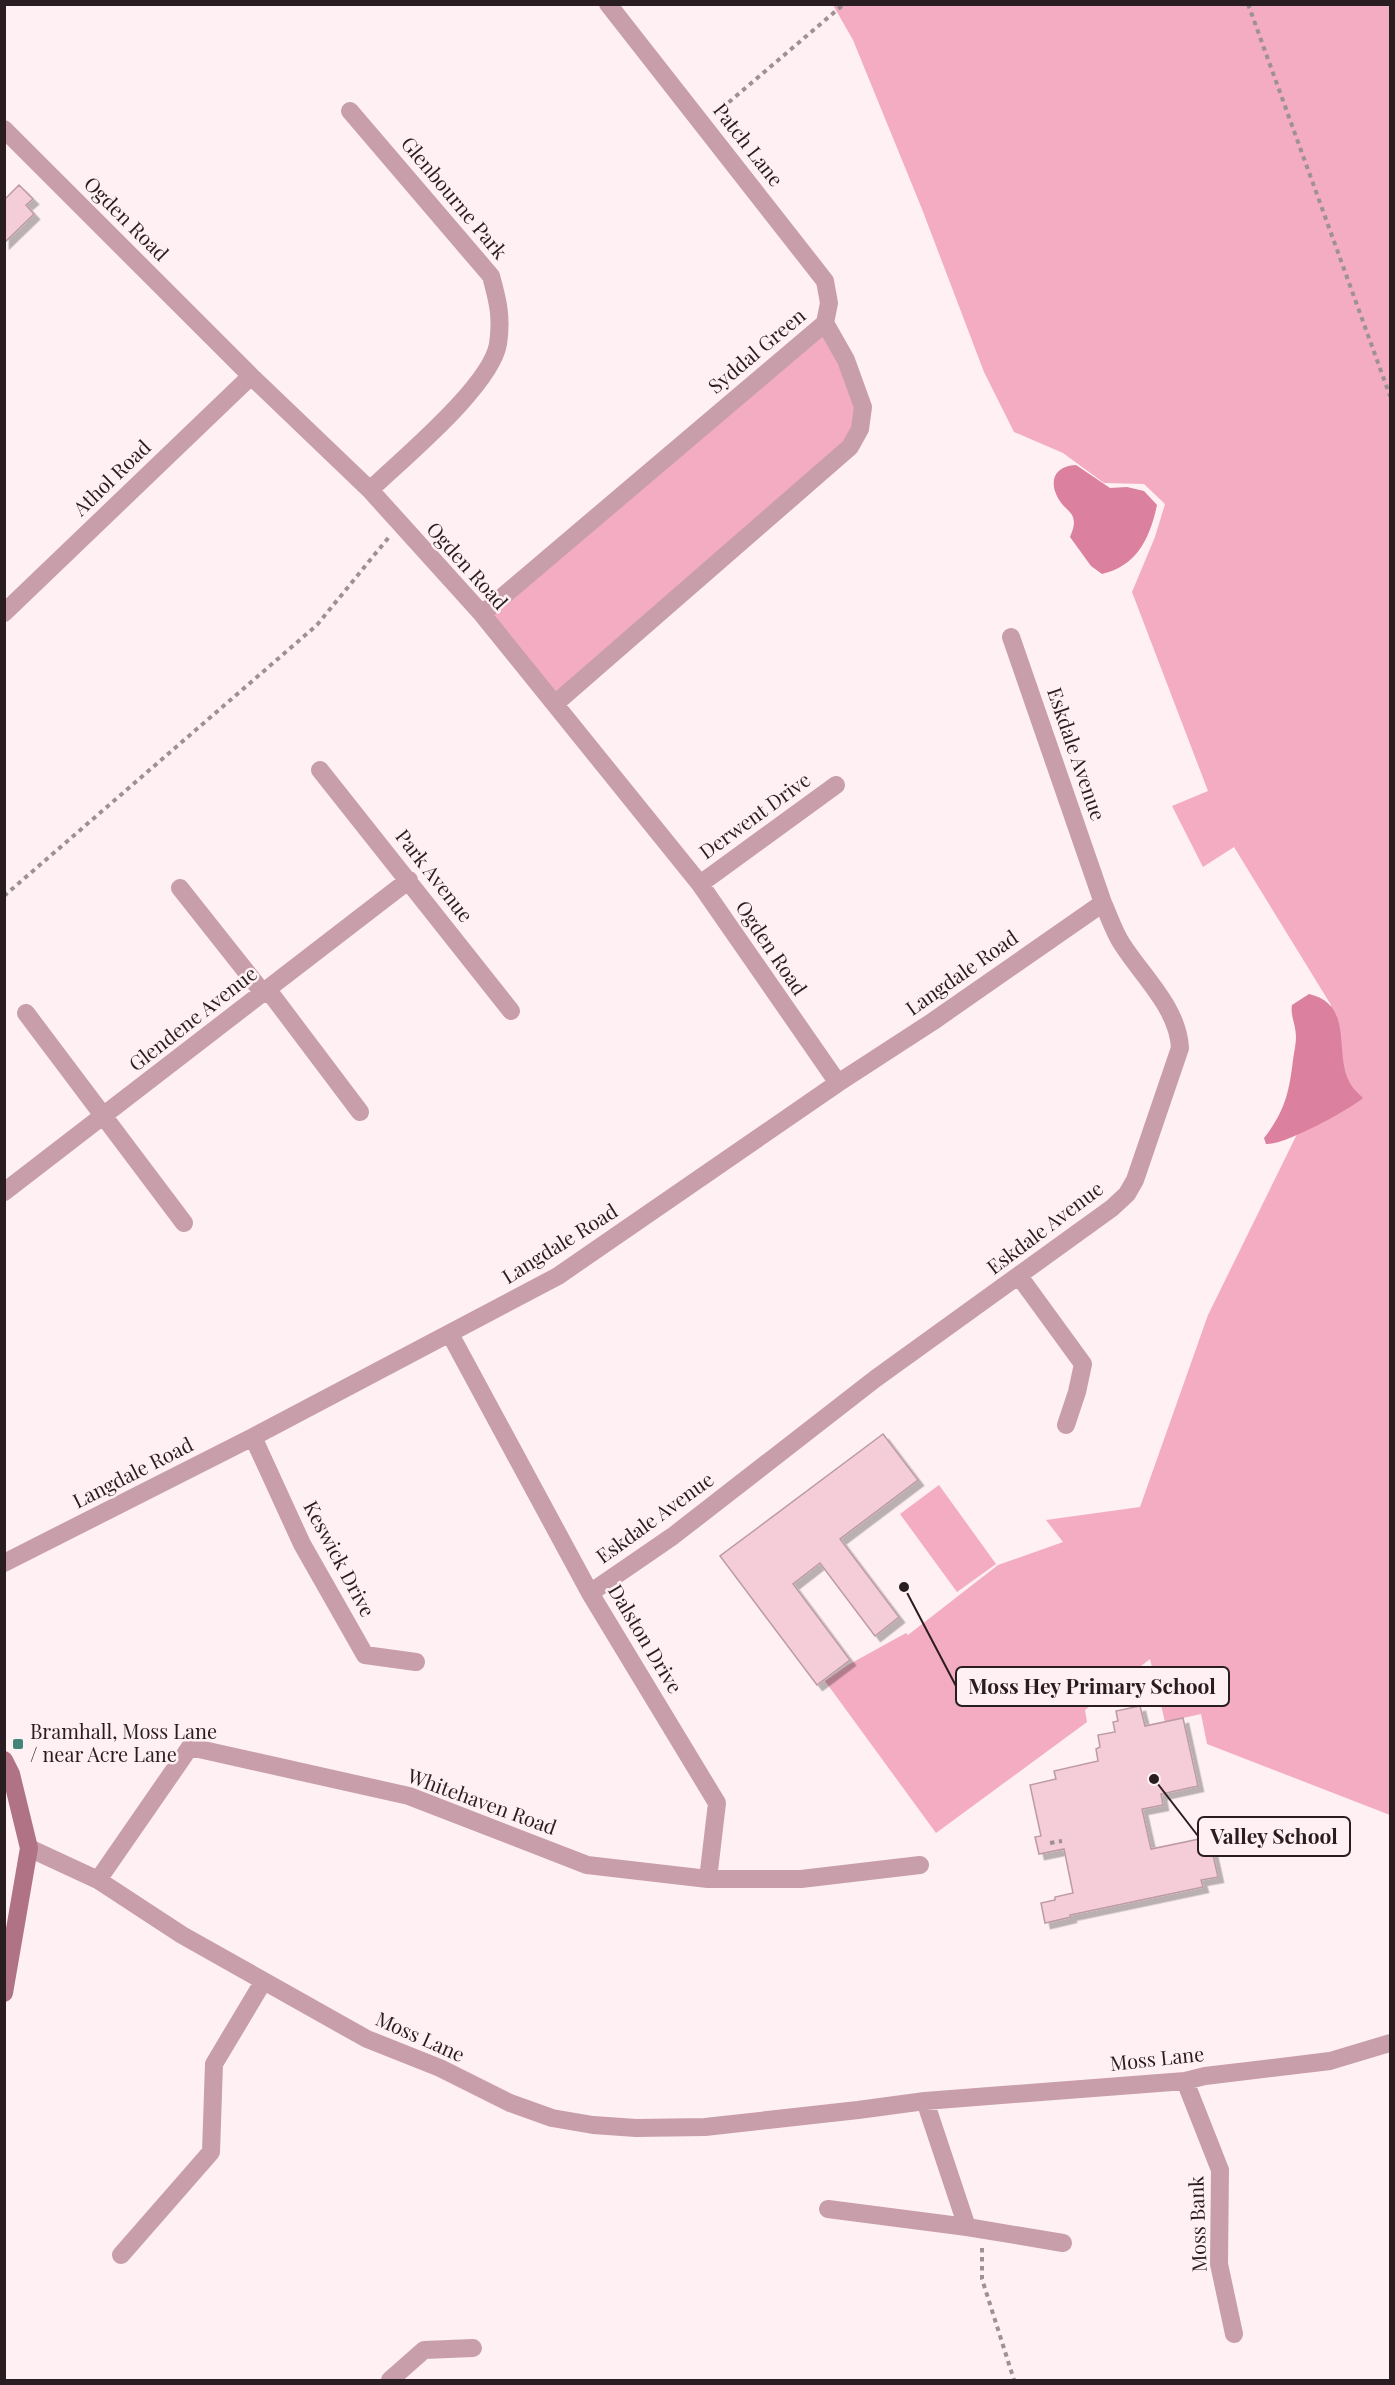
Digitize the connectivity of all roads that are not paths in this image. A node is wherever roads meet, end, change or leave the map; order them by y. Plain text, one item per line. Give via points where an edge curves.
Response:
1 (608, 4) edge
2 (350, 111) dead end
3 (4, 129) edge
4 (825, 323) junction
5 (251, 376) junction
6 (370, 490) junction
7 (4, 613) edge
8 (482, 615) junction
9 (1011, 637) dead end
10 (556, 703) junction
11 (320, 770) dead end
12 (836, 785) dead end
13 (409, 880) junction
14 (700, 884) junction
15 (180, 888) dead end
16 (1103, 903) junction
17 (266, 992) junction
18 (511, 1011) dead end
19 (26, 1013) dead end
20 (838, 1083) junction
21 (360, 1112) dead end
22 (103, 1117) junction
23 (4, 1192) edge
24 (184, 1223) dead end
25 (1019, 1276) junction
26 (450, 1334) junction
27 (1066, 1425) dead end
28 (253, 1437) junction
29 (4, 1563) edge
30 (590, 1593) junction
31 (416, 1662) dead end
32 (6, 1770) edge
33 (29, 1848) junction
34 (920, 1864) dead end
35 (708, 1879) junction
36 (98, 1880) junction
37 (263, 1982) junction
38 (4, 1993) edge
39 (1390, 2043) edge
40 (1185, 2081) junction
41 (925, 2101) junction
42 (828, 2210) dead end
43 (975, 2228) junction
44 (1063, 2243) dead end
45 (121, 2255) dead end
46 (1234, 2334) dead end
47 (473, 2348) dead end
48 (390, 2380) edge

1 - 4 street, Patch Lane via 825,281 829,303
2 - 6 street, Glenbourne Park via 491,276 501,311 498,346 481,379 464,401
3 - 5 street, Ogden Road
4 - 8 street, Syddal Green
4 - 10 street, Syddal Green via 846,360 863,407 860,429 850,447
5 - 6 street, Ogden Road
5 - 7 street, Athol Road
6 - 8 street, Ogden Road
8 - 10 street, Ogden Road
9 - 16 street, Eskdale Avenue
10 - 14 street, Ogden Road
11 - 13 street, Park Avenue
12 - 14 street, Derwent Drive
13 - 17 street, Glendene Avenue
13 - 18 street, Park Avenue
14 - 20 street, Ogden Road
15 - 17 street
16 - 20 street, Langdale Road
16 - 25 street, Eskdale Avenue via 1122,944 1177,1026 1180,1048 1127,1194
17 - 21 street
17 - 22 street, Glendene Avenue
19 - 22 street
20 - 26 street, Langdale Road via 558,1276
22 - 23 street, Glendene Avenue
22 - 24 street
25 - 27 street via 1083,1364
25 - 30 street, Eskdale Avenue via 875,1379 673,1536
26 - 28 street, Langdale Road
26 - 30 street, Dalston Drive
28 - 29 street, Langdale Road
28 - 31 street, Keswick Drive via 302,1544 365,1655
30 - 35 street, Dalston Drive via 717,1803
32 - 33 main road
33 - 36 street, Moss Lane
33 - 38 main road
34 - 35 street, Whitehaven Road via 801,1879
35 - 36 street, Whitehaven Road via 587,1865 409,1796 190,1747
36 - 37 street, Moss Lane
37 - 41 street, Moss Lane via 367,2039 552,2118 636,2128 705,2127
37 - 45 street via 214,2064 211,2152
39 - 40 street, Moss Lane via 1330,2061
40 - 41 street, Moss Lane
40 - 46 street, Moss Bank via 1220,2170 1219,2264
41 - 43 street
42 - 43 street
43 - 44 street
47 - 48 street via 424,2350

